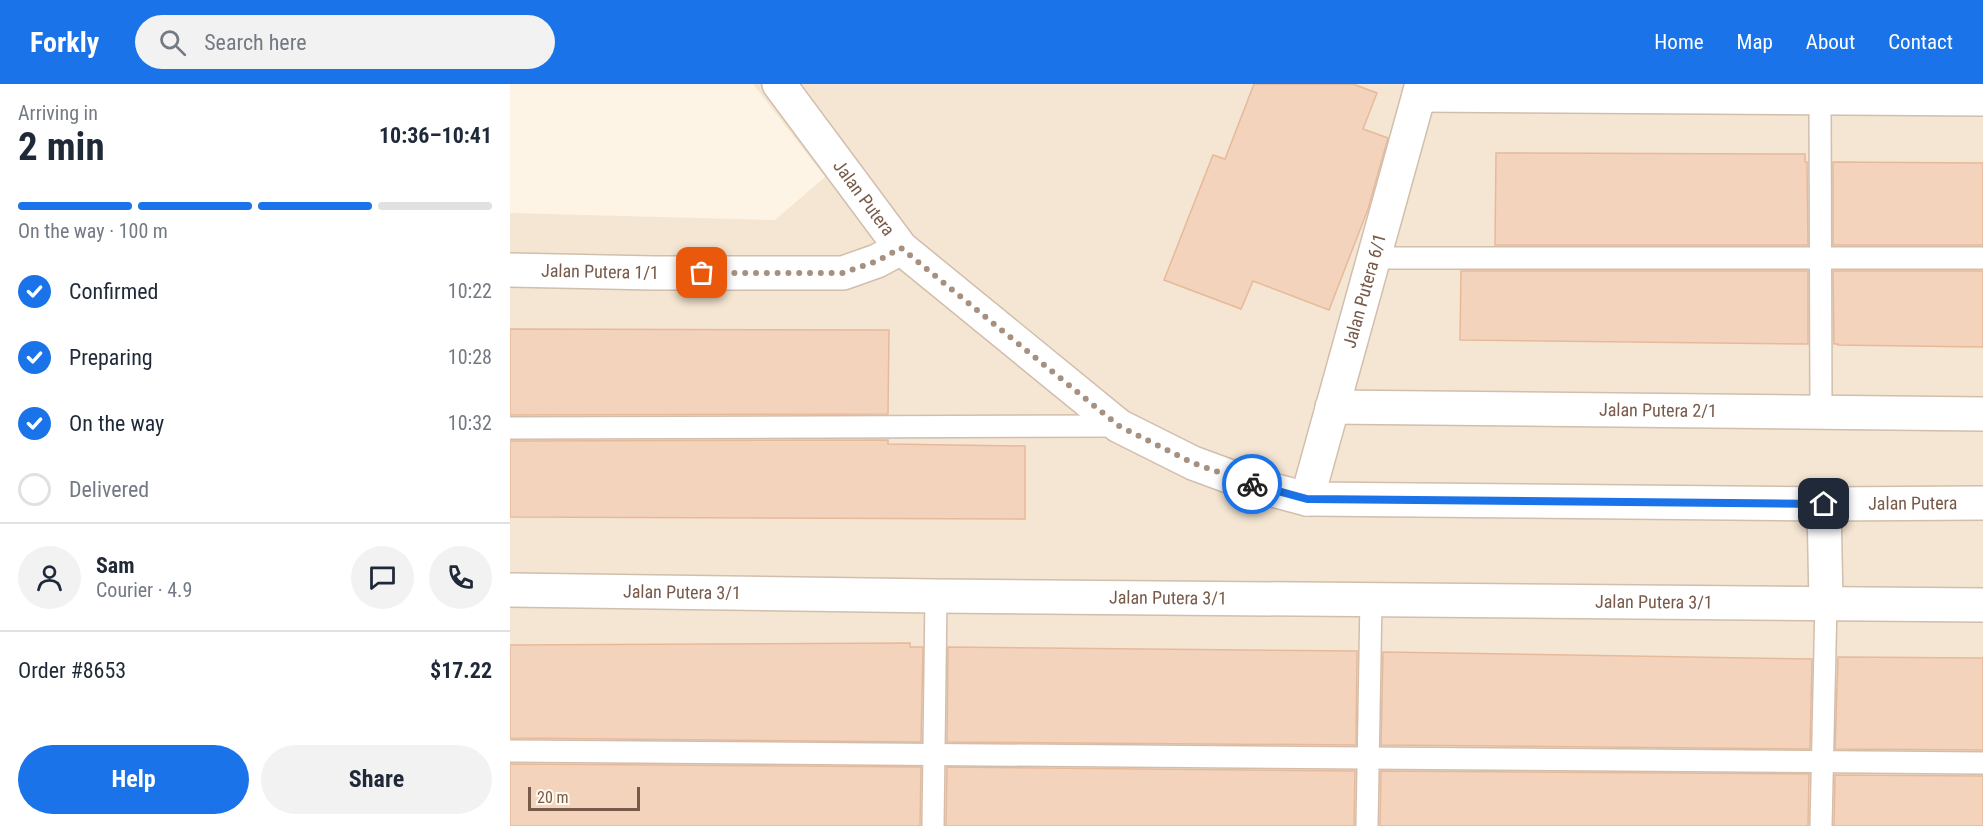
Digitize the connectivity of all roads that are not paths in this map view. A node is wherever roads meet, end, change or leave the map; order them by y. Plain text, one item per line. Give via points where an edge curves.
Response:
1 (779, 84) edge
2 (1421, 89) edge
3 (1820, 98) junction
4 (1983, 99) edge
5 (901, 248) junction
6 (1373, 258) junction
7 (1820, 258) junction
8 (1983, 258) edge
9 (510, 270) edge
10 (1332, 407) junction
11 (1821, 413) junction
12 (1983, 414) edge
13 (1119, 426) junction
14 (510, 428) edge
15 (1307, 499) junction
16 (1983, 503) edge
17 (1824, 504) junction
18 (510, 590) edge
19 (936, 596) junction
20 (1371, 600) junction
21 (1826, 603) junction
22 (1983, 605) edge
23 (510, 751) edge
24 (934, 755) junction
25 (1368, 758) junction
26 (1823, 762) junction
27 (1983, 762) edge
28 (933, 826) edge
29 (1367, 826) edge
30 (1821, 826) edge

1 - 5 street, Jalan Putera
2 - 3 street
2 - 6 street, Jalan Putera 6/1
3 - 4 street
3 - 7 lane
5 - 9 street, Jalan Putera 1/1 via 843,273
5 - 13 street, Jalan Putera
6 - 7 lane
6 - 10 street, Jalan Putera 6/1
7 - 8 lane
7 - 11 lane
10 - 11 street, Jalan Putera 2/1
10 - 15 street, Jalan Putera 6/1
11 - 12 street, Jalan Putera 2/1
13 - 14 lane
13 - 15 street, Jalan Putera via 1193,463
15 - 17 street, Jalan Putera
16 - 17 street, Jalan Putera
17 - 21 street
18 - 19 street, Jalan Putera 3/1
19 - 20 street, Jalan Putera 3/1
19 - 24 lane
20 - 21 street, Jalan Putera 3/1
20 - 25 lane
21 - 22 street, Jalan Putera 3/1
21 - 26 lane
23 - 24 lane
24 - 25 lane
24 - 28 lane
25 - 26 lane
25 - 29 lane
26 - 27 lane
26 - 30 lane

